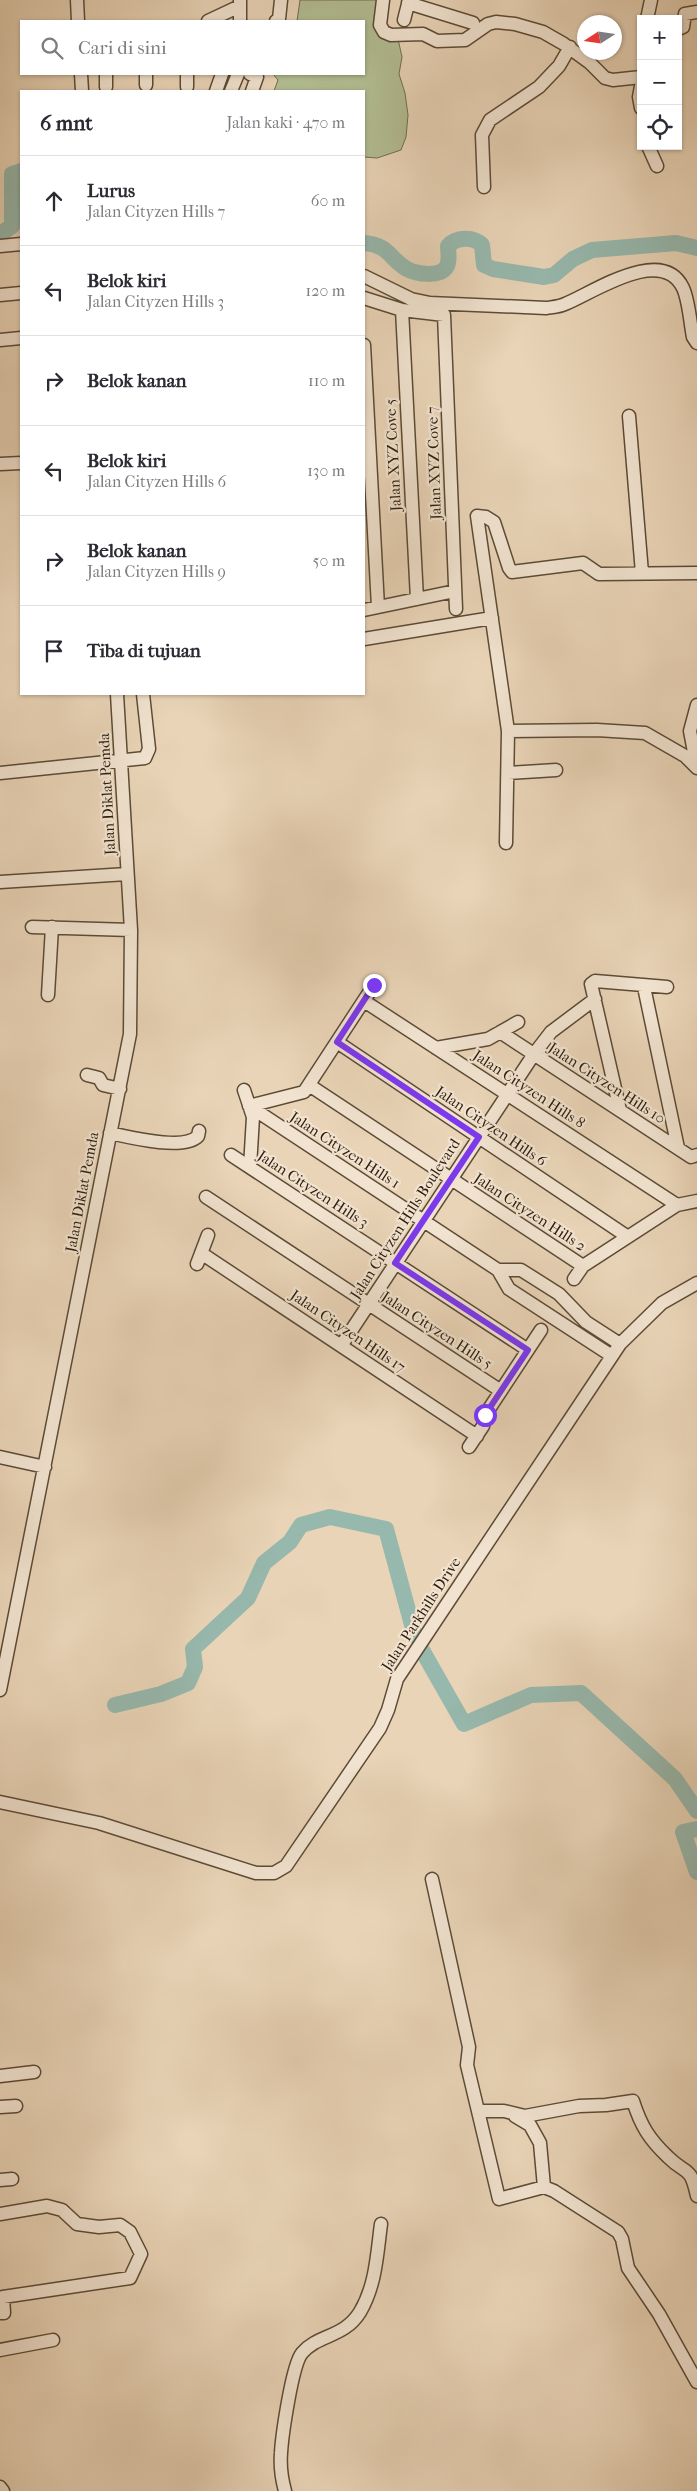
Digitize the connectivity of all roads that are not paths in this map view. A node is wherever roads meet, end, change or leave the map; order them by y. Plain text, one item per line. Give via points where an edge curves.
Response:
1 (77, 0) edge
2 (281, 0) edge
3 (383, 0) edge
4 (651, 0) edge
5 (409, 2) edge
6 (240, 3) edge
7 (697, 12) edge
8 (648, 15) edge
9 (78, 20) edge
10 (210, 20) edge
11 (240, 20) edge
12 (276, 20) edge
13 (404, 20) dead end
14 (473, 23) dead end
15 (682, 28) edge
16 (570, 47) junction
17 (81, 75) edge
18 (187, 75) edge
19 (222, 75) edge
20 (238, 75) edge
21 (252, 75) edge
22 (637, 77) edge
23 (187, 87) dead end
24 (82, 90) edge
25 (216, 90) edge
26 (232, 90) edge
27 (252, 90) edge
28 (650, 150) edge
29 (656, 166) dead end
30 (484, 187) dead end
31 (20, 244) edge
32 (0, 246) edge
33 (365, 276) edge
34 (20, 293) edge
35 (0, 295) edge
36 (365, 298) edge
37 (402, 310) junction
38 (20, 338) edge
39 (0, 340) edge
40 (697, 343) edge
41 (365, 364) edge
42 (629, 416) dead end
43 (20, 463) edge
44 (0, 464) edge
45 (642, 573) junction
46 (697, 573) edge
47 (455, 591) junction
48 (417, 599) junction
49 (378, 607) junction
50 (456, 609) dead end
51 (365, 610) edge
52 (492, 618) junction
53 (365, 639) edge
54 (117, 695) edge
55 (142, 695) edge
56 (697, 705) edge
57 (508, 731) junction
58 (121, 762) junction
59 (697, 768) edge
60 (556, 770) dead end
61 (0, 773) edge
62 (508, 773) junction
63 (506, 843) dead end
64 (128, 874) junction
65 (0, 882) edge
66 (32, 927) dead end
67 (52, 927) junction
68 (131, 930) junction
69 (374, 985) dead end
70 (644, 987) junction
71 (667, 987) dead end
72 (48, 995) dead end
73 (595, 999) junction
74 (364, 1000) junction
75 (518, 1022) dead end
76 (500, 1032) junction
77 (337, 1042) junction
78 (436, 1048) junction
79 (534, 1054) junction
80 (87, 1075) dead end
81 (309, 1085) junction
82 (120, 1089) junction
83 (244, 1090) dead end
84 (507, 1094) junction
85 (249, 1106) junction
86 (620, 1110) junction
87 (199, 1131) dead end
88 (110, 1133) junction
89 (479, 1137) junction
90 (678, 1148) junction
91 (231, 1155) dead end
92 (697, 1156) edge
93 (250, 1167) junction
94 (451, 1179) junction
95 (206, 1197) dead end
96 (697, 1201) edge
97 (677, 1205) junction
98 (423, 1221) junction
99 (208, 1236) dead end
100 (628, 1237) junction
101 (395, 1263) junction
102 (583, 1266) junction
103 (498, 1270) junction
104 (574, 1279) dead end
105 (697, 1284) edge
106 (368, 1304) junction
107 (541, 1330) dead end
108 (620, 1344) junction
109 (341, 1346) junction
110 (528, 1350) junction
111 (612, 1356) junction
112 (501, 1391) junction
113 (477, 1436) junction
114 (469, 1446) dead end
115 (0, 1457) edge
116 (45, 1467) junction
117 (0, 1690) edge
118 (0, 1802) edge
119 (432, 1879) dead end
120 (34, 2072) dead end
121 (0, 2076) edge
122 (16, 2106) dead end
123 (0, 2107) edge
124 (478, 2111) junction
125 (512, 2113) junction
126 (544, 2187) junction
127 (697, 2196) edge
128 (0, 2214) edge
129 (381, 2224) dead end
130 (0, 2313) edge
131 (53, 2340) dead end
132 (0, 2350) edge
133 (697, 2382) edge
134 (0, 2487) edge
135 (2, 2491) edge
136 (286, 2491) edge

1 - 9 street
2 - 12 street
3 - 16 street via 380,25 391,35 423,34 437,41 465,40 496,22 543,32
4 - 8 street
5 - 13 street
5 - 14 street
6 - 10 street
6 - 11 street
7 - 15 street via 685,14
16 - 22 street via 605,78
16 - 30 street via 559,66 538,87 490,120 482,136
17 - 24 street
18 - 23 street
19 - 25 street
20 - 26 street
21 - 27 street via 257,77
28 - 29 street
31 - 32 street
33 - 40 street via 411,299 430,303 546,308 564,305 627,274 665,272 683,288
34 - 35 street
36 - 37 street
37 - 47 street, Jalan XYZ Cove 7 via 444,315
37 - 48 street, Jalan XYZ Cove 5
38 - 39 street
41 - 49 street
42 - 45 street
43 - 44 street
45 - 46 street
45 - 52 street via 597,574 582,563 512,572 494,522 486,516 477,516
47 - 48 street
47 - 50 street, Jalan XYZ Cove 7
48 - 49 street
49 - 51 street
52 - 53 street
52 - 57 street
54 - 58 street, Jalan Diklat Pemda
55 - 58 street via 148,754 141,761
56 - 59 street via 690,732
57 - 59 street via 597,730 645,734 684,756
57 - 62 street
58 - 61 street
58 - 64 street, Jalan Diklat Pemda
60 - 62 street
62 - 63 street
64 - 65 street
64 - 68 street, Jalan Diklat Pemda
66 - 67 street
67 - 68 street
67 - 72 street
68 - 82 street, Jalan Diklat Pemda via 130,1034
69 - 74 street
70 - 71 street
70 - 73 street via 595,981 591,984
70 - 90 street
73 - 79 street, Jalan Cityzen Hills Boulevard via 551,1032
73 - 86 street
74 - 77 street
74 - 78 street, Jalan Cityzen Hills 8
75 - 76 street
76 - 78 street via 488,1040
76 - 79 street, Jalan Cityzen Hills 10
77 - 81 street
77 - 89 street, Jalan Cityzen Hills 6
78 - 84 street, Jalan Cityzen Hills 8
79 - 84 street, Jalan Cityzen Hills Boulevard
79 - 86 street, Jalan Cityzen Hills 10
80 - 82 street via 98,1078 103,1085
81 - 85 street via 304,1092
81 - 94 street, Jalan Cityzen Hills 2
82 - 88 street, Jalan Diklat Pemda
83 - 85 street
84 - 89 street, Jalan Cityzen Hills Boulevard
84 - 97 street, Jalan Cityzen Hills 8
85 - 93 street via 253,1117
85 - 98 street, Jalan Cityzen Hills 1
86 - 90 street, Jalan Cityzen Hills 10
87 - 88 street via 192,1140 175,1142
88 - 116 street, Jalan Diklat Pemda
89 - 94 street, Jalan Cityzen Hills Boulevard
89 - 100 street, Jalan Cityzen Hills 6
90 - 92 street, Jalan Cityzen Hills 10 via 691,1157
91 - 93 street, Jalan Cityzen Hills 3
93 - 101 street, Jalan Cityzen Hills 3
94 - 98 street, Jalan Cityzen Hills Boulevard
94 - 102 street, Jalan Cityzen Hills 2
95 - 106 street, Jalan Cityzen Hills 5
96 - 97 street
97 - 100 street
98 - 101 street, Jalan Cityzen Hills Boulevard
98 - 103 street, Jalan Cityzen Hills 1
99 - 109 street, Jalan Cityzen Hills 17 via 199,1259
100 - 102 street
101 - 106 street, Jalan Cityzen Hills Boulevard
101 - 110 street, Jalan Cityzen Hills 3
102 - 104 street
103 - 108 street via 521,1270 560,1294 586,1322
103 - 111 street via 509,1289
105 - 108 street, Jalan Parkhills Drive via 662,1303
106 - 109 street, Jalan Cityzen Hills Boulevard
106 - 112 street, Jalan Cityzen Hills 5
107 - 110 street
108 - 111 street, Jalan Parkhills Drive
109 - 113 street, Jalan Cityzen Hills 17
110 - 112 street
111 - 118 street, Jalan Parkhills Drive via 397,1678 380,1728 286,1866 274,1873 256,1873 99,1823
112 - 113 street via 485,1415
113 - 114 street
115 - 116 street
116 - 117 street, Jalan Diklat Pemda
119 - 124 street via 469,2047 467,2066
120 - 121 street
122 - 123 street
124 - 125 street
124 - 126 street via 500,2199
125 - 126 street via 530,2125 540,2143
125 - 127 street via 525,2116 633,2101 641,2127 669,2158 692,2176
126 - 133 street via 620,2235 628,2268 659,2314
128 - 130 street via 47,2206 62,2210 77,2224 99,2227 120,2224 130,2232 140,2254 130,2278 3,2296 4,2313
129 - 136 street via 373,2282 359,2312 339,2333 310,2347 297,2361 280,2454
131 - 132 street
134 - 135 street

